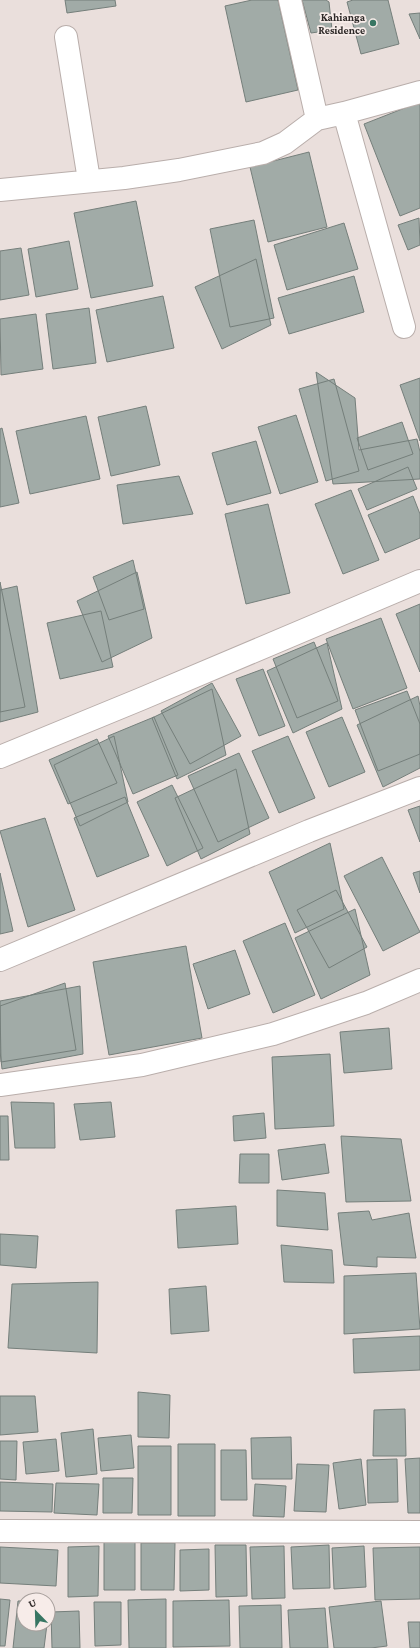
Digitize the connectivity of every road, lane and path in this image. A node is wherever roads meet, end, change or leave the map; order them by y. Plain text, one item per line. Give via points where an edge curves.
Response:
1 (290, 0) edge
2 (66, 37) dead end
3 (420, 92) edge
4 (344, 113) junction
5 (317, 119) junction
6 (89, 180) junction
7 (0, 190) edge
8 (404, 327) dead end
9 (420, 581) edge
10 (0, 757) edge
11 (420, 788) edge
12 (0, 960) edge
13 (420, 980) edge
14 (0, 1085) edge
15 (0, 1531) edge
16 (420, 1532) edge

1 - 5 street
2 - 6 street
3 - 4 street
4 - 5 street
4 - 8 street
5 - 6 street via 285,143 263,153 179,170
6 - 7 street
9 - 10 street
11 - 12 street via 309,831
13 - 14 street via 366,1003 274,1034 142,1066
15 - 16 street

